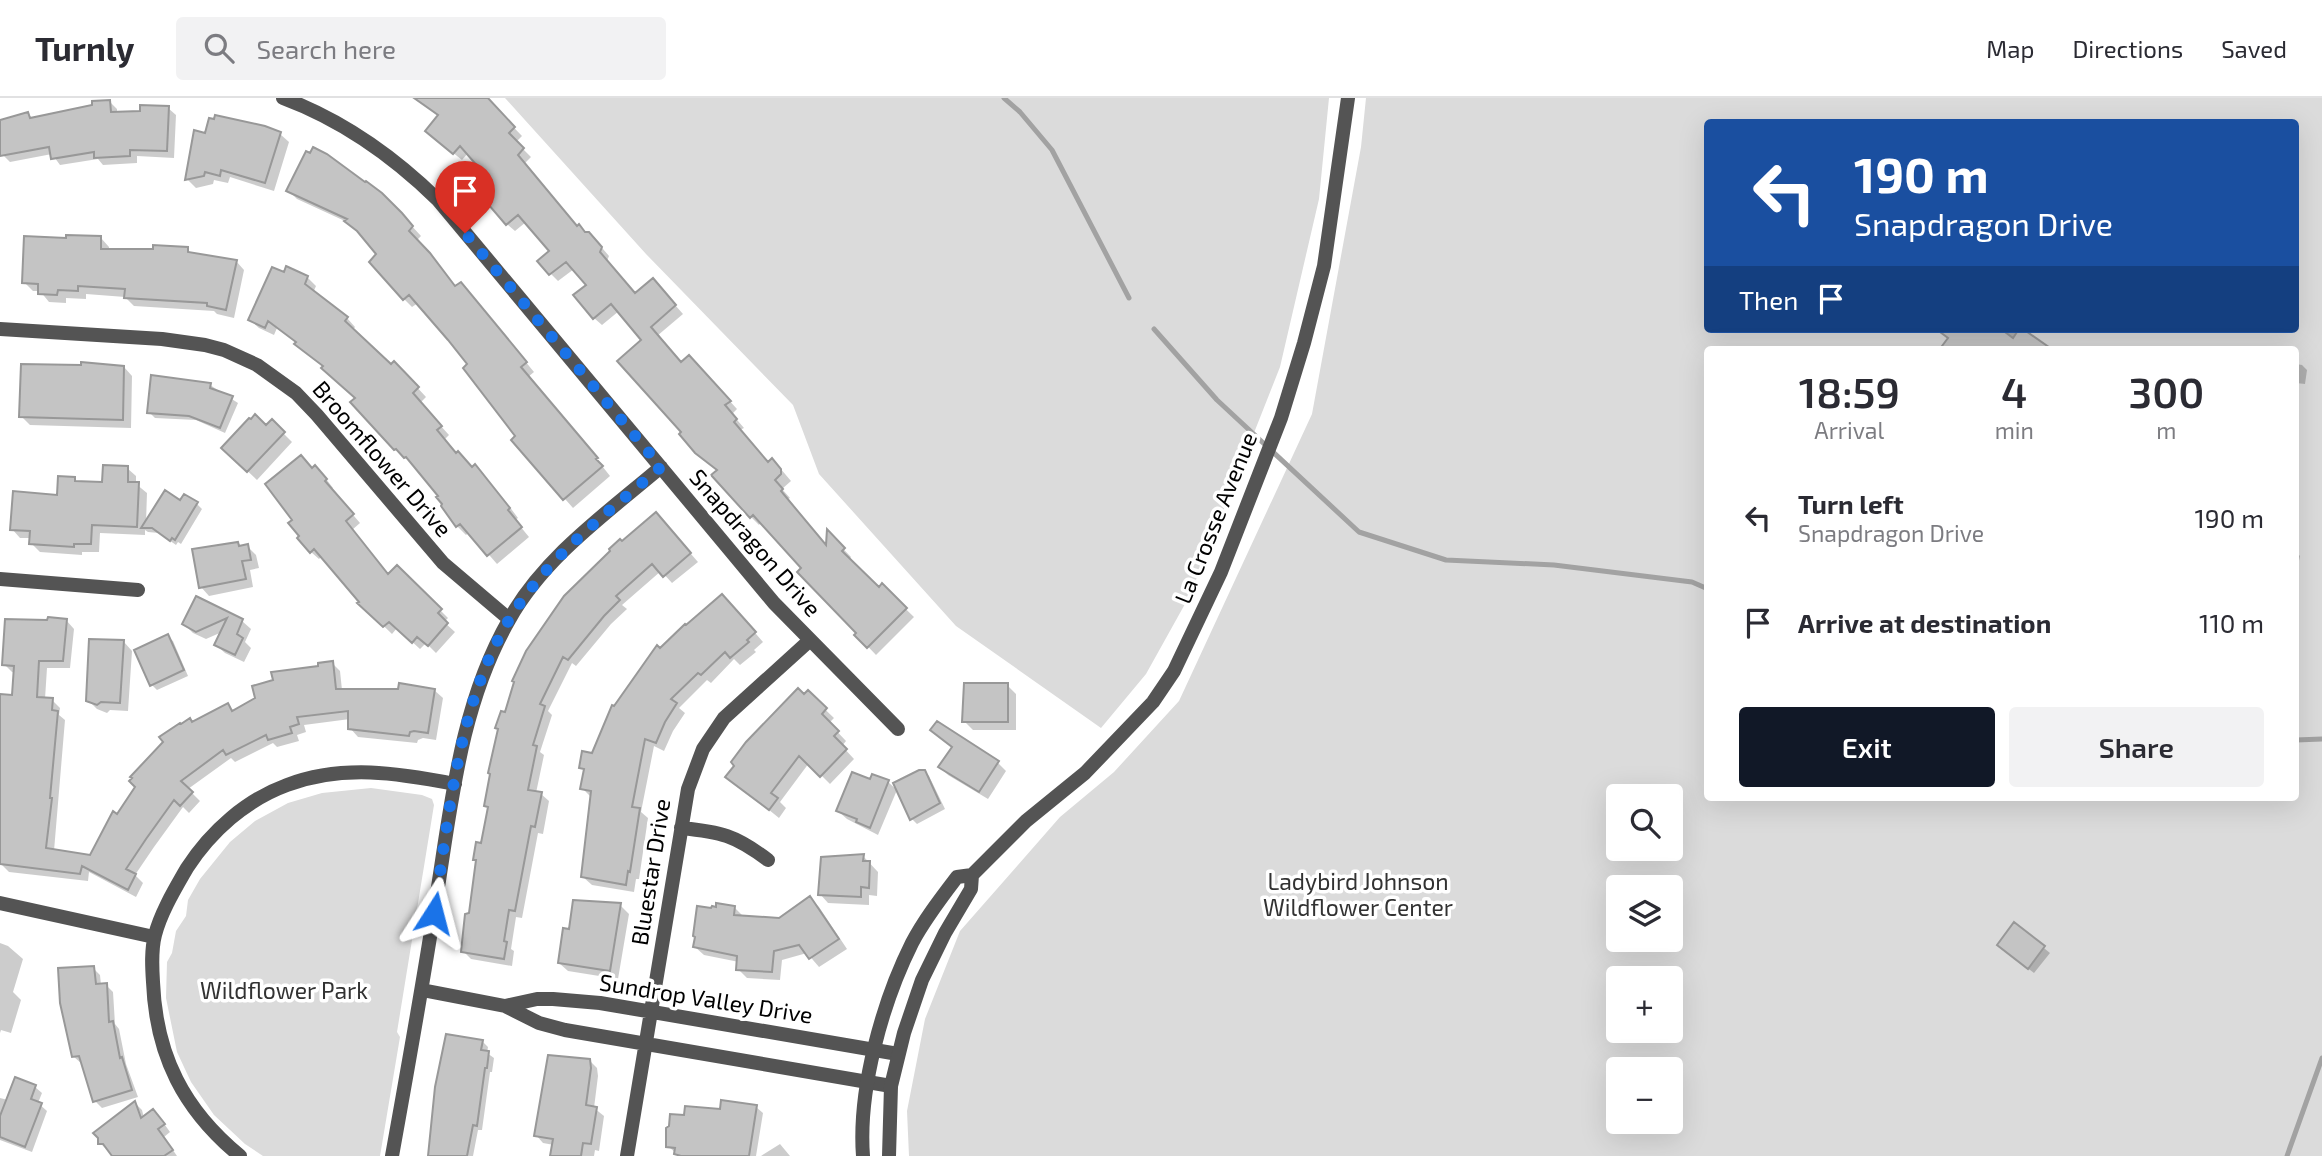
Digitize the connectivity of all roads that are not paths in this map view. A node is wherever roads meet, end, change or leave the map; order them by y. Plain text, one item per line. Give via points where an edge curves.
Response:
1 (283, 98) edge
2 (1348, 98) edge
3 (0, 329) edge
4 (661, 467) junction
5 (0, 579) edge
6 (138, 590) dead end
7 (509, 620) junction
8 (809, 641) junction
9 (898, 729) dead end
10 (454, 784) junction
11 (681, 828) junction
12 (768, 860) dead end
13 (972, 875) junction
14 (0, 903) edge
15 (154, 937) junction
16 (422, 990) junction
17 (506, 1006) junction
18 (651, 1011) junction
19 (645, 1044) junction
20 (874, 1050) junction
21 (898, 1054) junction
22 (867, 1081) junction
23 (891, 1086) junction
24 (240, 1156) edge
25 (392, 1156) edge
26 (626, 1156) edge
27 (863, 1156) edge
28 (889, 1156) edge

1 - 4 street, Snapdragon Drive via 351,131 430,193
2 - 13 street, La Crosse Avenue via 1324,266 1281,418 1197,626 1153,702 1086,773 1026,821
3 - 7 street, Broomflower Drive via 187,341 257,365 296,393 443,563
4 - 7 street via 573,541
4 - 8 street, Snapdragon Drive
5 - 6 street
7 - 10 street via 480,683
8 - 9 street, Snapdragon Drive
8 - 11 street, Bluestar Drive via 715,730 688,789
10 - 15 street via 381,772 349,772 308,778 270,793 223,824 201,848 173,893
10 - 16 street
11 - 12 street via 720,832
11 - 18 street, Bluestar Drive
13 - 20 street, La Crosse Avenue via 957,877 912,943
13 - 21 street, La Crosse Avenue via 971,889 922,980
14 - 15 street
15 - 24 street via 153,1002 166,1055 202,1120
16 - 17 street, Sundrop Valley Drive
16 - 25 street
17 - 18 street, Sundrop Valley Drive via 553,999
17 - 19 street, Sundrop Valley Drive via 539,1023
18 - 19 street, Bluestar Drive
18 - 20 street, Sundrop Valley Drive
19 - 22 street, Sundrop Valley Drive
19 - 26 street, Bluestar Drive
20 - 21 street, Sundrop Valley Drive
20 - 22 street, La Crosse Avenue
21 - 23 street, La Crosse Avenue
22 - 23 street, Sundrop Valley Drive
22 - 27 street, La Crosse Avenue
23 - 28 street, La Crosse Avenue

